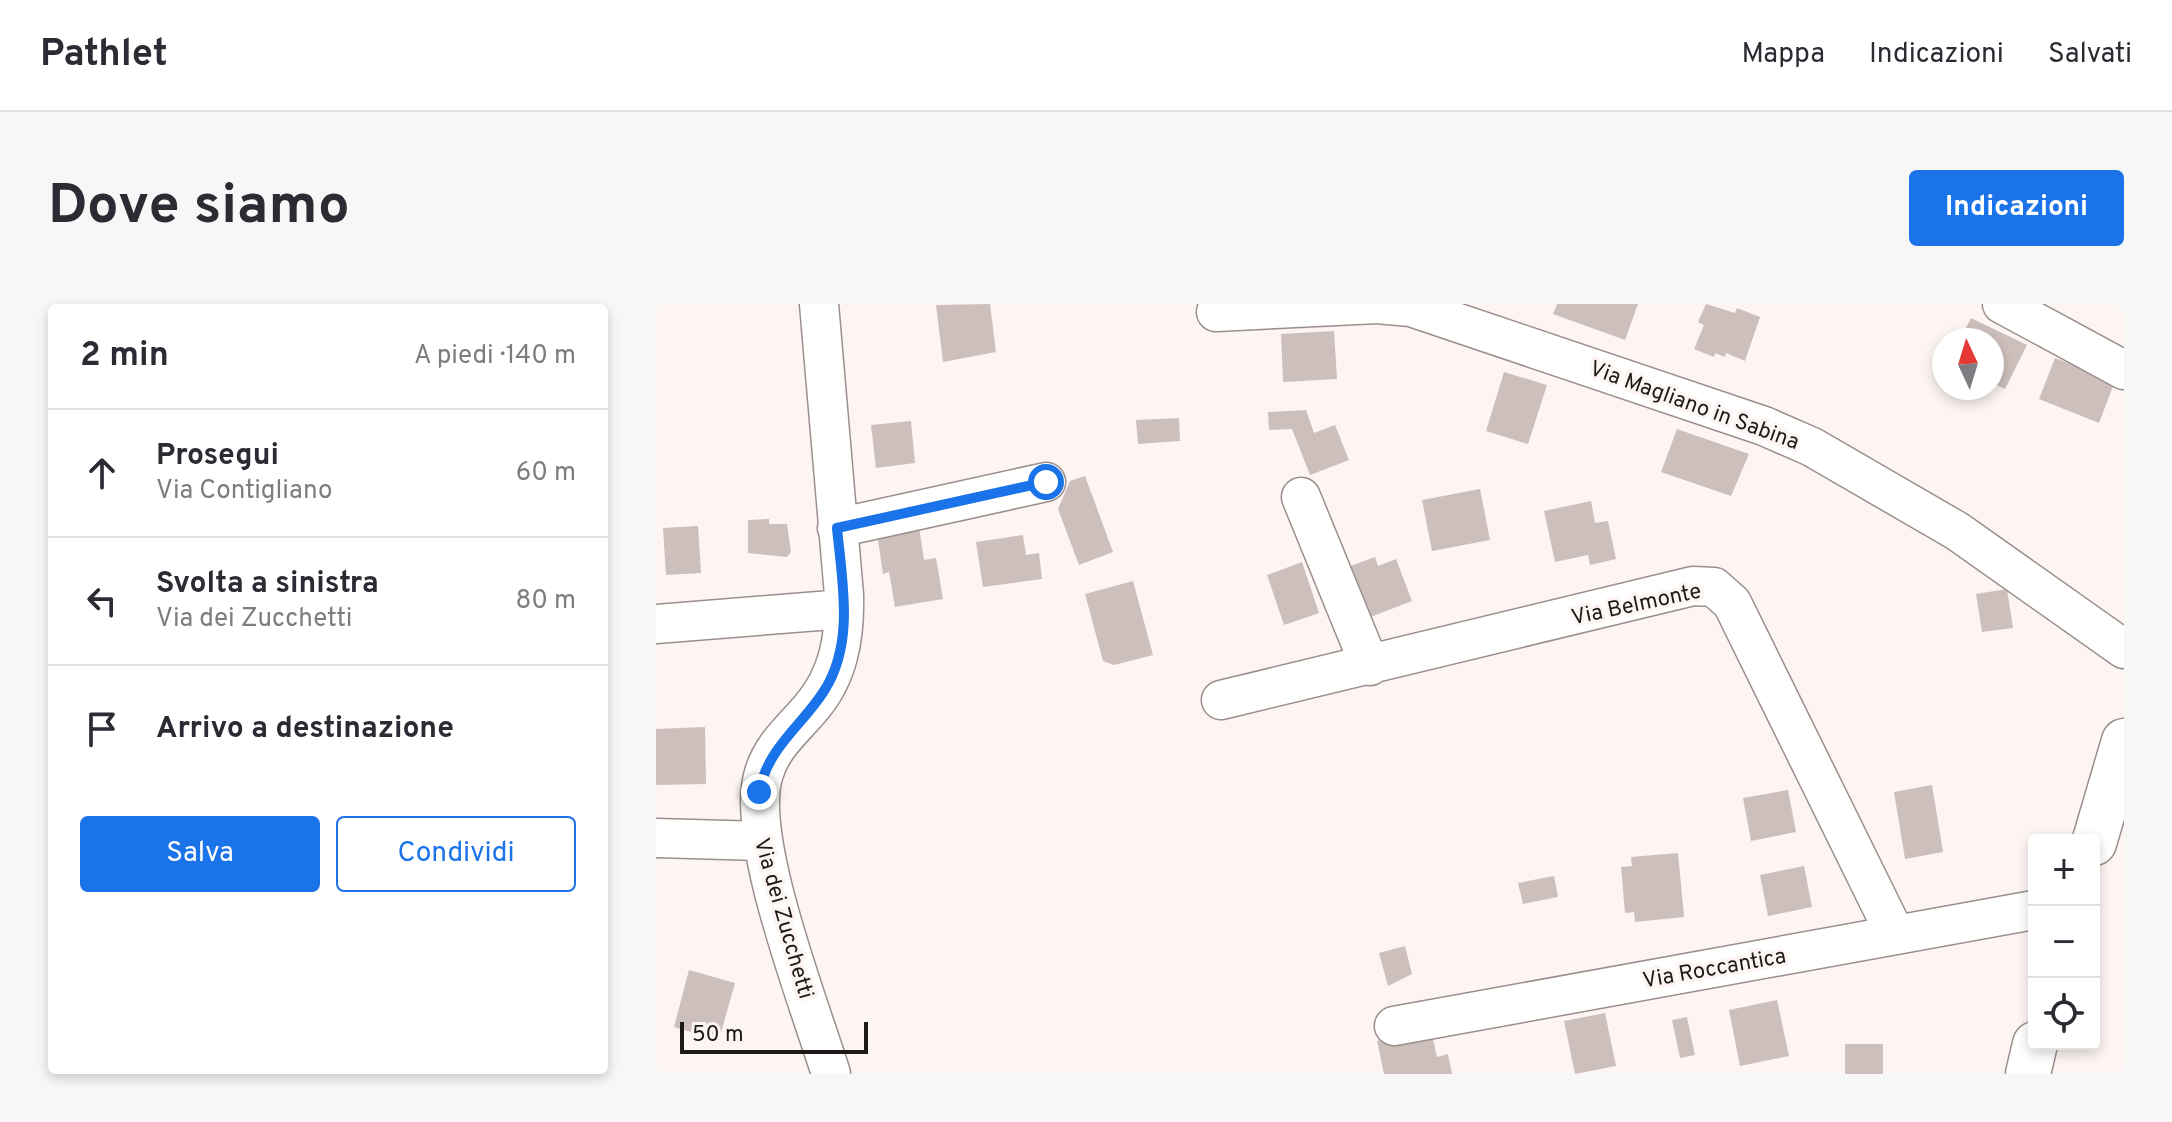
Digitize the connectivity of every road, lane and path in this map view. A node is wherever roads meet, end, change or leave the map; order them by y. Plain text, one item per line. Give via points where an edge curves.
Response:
1 (819, 304) edge
2 (2002, 304) edge
3 (1216, 312) dead end
4 (2124, 370) edge
5 (1046, 482) dead end
6 (1301, 497) dead end
7 (837, 528) junction
8 (844, 609) junction
9 (656, 624) edge
10 (2124, 649) edge
11 (1370, 666) junction
12 (1221, 700) dead end
13 (2124, 741) edge
14 (2097, 834) edge
15 (656, 838) edge
16 (761, 841) junction
17 (2028, 911) edge
18 (1895, 934) junction
19 (1394, 1026) dead end
20 (2034, 1050) edge
21 (827, 1074) edge
22 (2028, 1074) edge

1 - 7 street, Via dei Zucchetti
2 - 4 street
3 - 10 street, Via Magliano in Sabina via 1411,307 1764,426 1812,447 1957,531
5 - 7 street
6 - 11 street
7 - 8 street, Via dei Zucchetti
8 - 9 street
8 - 16 street, Via dei Zucchetti via 832,676 777,747 764,773 758,805
11 - 12 street, Via Belmonte
11 - 18 street, Via Belmonte via 1693,586 1714,587 1732,603
13 - 14 main road
15 - 16 street
16 - 21 street, Via dei Zucchetti
17 - 18 street, Via Roccantica
18 - 19 street, Via Roccantica
20 - 22 main road

